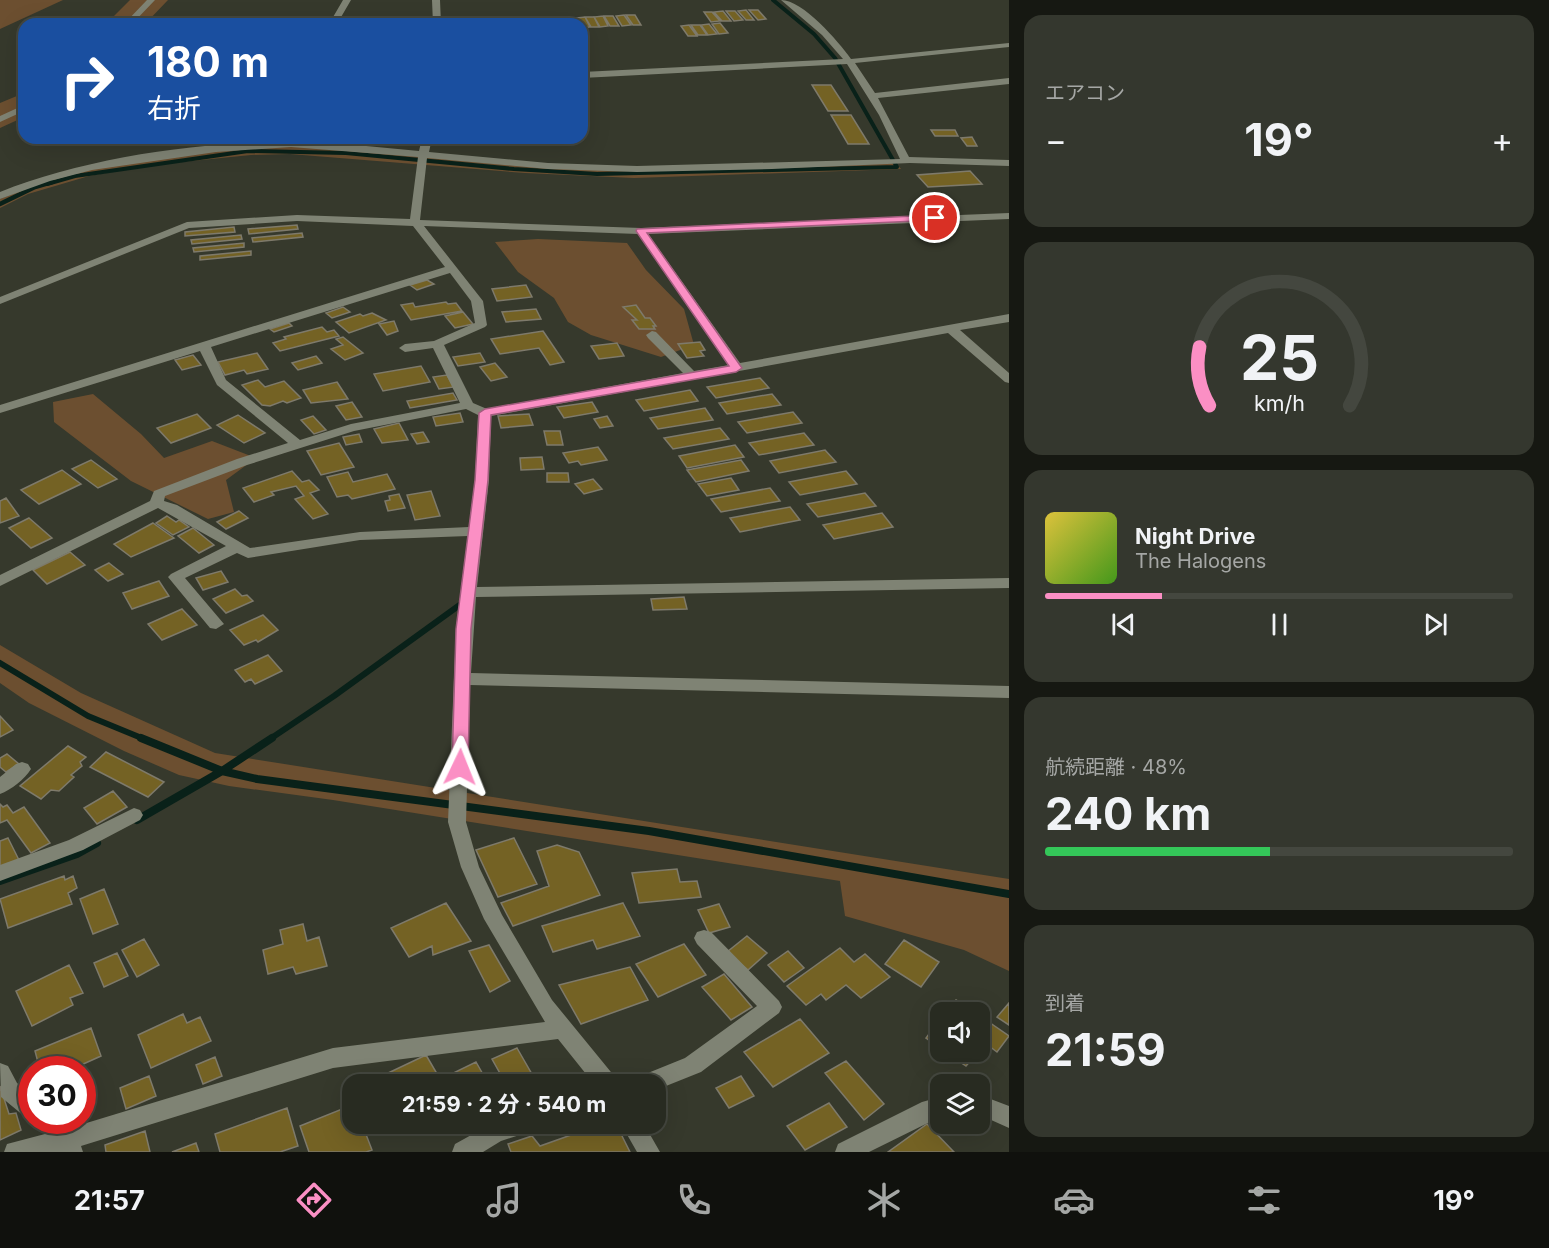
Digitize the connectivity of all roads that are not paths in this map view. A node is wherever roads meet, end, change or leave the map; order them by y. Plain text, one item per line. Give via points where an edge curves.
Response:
1 (150, 0) edge
2 (347, 0) edge
3 (436, 0) edge
4 (785, 0) edge
5 (134, 18) edge
6 (336, 18) edge
7 (437, 18) edge
8 (1009, 45) edge
9 (851, 62) junction
10 (588, 75) edge
11 (1009, 81) edge
12 (872, 96) junction
13 (18, 110) edge
14 (0, 118) edge
15 (228, 144) edge
16 (282, 144) edge
17 (426, 144) edge
18 (422, 158) junction
19 (905, 160) junction
20 (1009, 163) edge
21 (0, 196) edge
22 (1009, 216) edge
23 (415, 221) junction
24 (641, 231) junction
25 (451, 269) junction
26 (0, 300) edge
27 (1009, 318) edge
28 (951, 329) junction
29 (652, 335) dead end
30 (437, 344) junction
31 (204, 346) junction
32 (405, 348) dead end
33 (736, 368) junction
34 (692, 376) junction
35 (1009, 379) edge
36 (468, 405) junction
37 (0, 410) edge
38 (485, 413) junction
39 (298, 445) junction
40 (157, 503) junction
41 (476, 531) junction
42 (238, 546) junction
43 (0, 581) edge
44 (1009, 583) edge
45 (468, 592) junction
46 (216, 624) dead end
47 (462, 679) junction
48 (1009, 692) edge
49 (22, 769) dead end
50 (0, 787) edge
51 (134, 815) dead end
52 (0, 873) edge
53 (704, 938) dead end
54 (563, 1029) junction
55 (0, 1072) edge
56 (599, 1074) edge
57 (666, 1076) edge
58 (18, 1097) edge
59 (990, 1108) edge
60 (930, 1109) edge
61 (1009, 1118) edge
62 (58, 1134) edge
63 (493, 1134) edge
64 (638, 1134) edge
65 (69, 1146) edge
66 (15, 1152) edge
67 (463, 1152) edge
68 (649, 1152) edge
69 (846, 1152) edge

1 - 5 street
2 - 6 street
3 - 7 street
4 - 9 street via 824,31
8 - 9 street
9 - 10 street
9 - 12 street
11 - 12 street
12 - 19 street
13 - 14 street
15 - 21 street via 72,170
16 - 18 street
17 - 18 street
18 - 19 street via 601,169
18 - 23 street
19 - 20 street
22 - 24 street
23 - 24 street
23 - 25 street
23 - 26 street via 297,218 187,225
24 - 33 street
25 - 30 street via 477,301 480,325
25 - 31 street
27 - 28 street
28 - 33 street
28 - 35 street
29 - 34 street
30 - 32 street
30 - 36 street
31 - 37 street
31 - 39 street via 221,382
33 - 34 street
34 - 38 street
36 - 38 street
36 - 39 street via 351,428
38 - 41 street
39 - 40 street via 159,494
40 - 42 street
40 - 43 street
41 - 42 street via 360,536 248,554
41 - 45 street
42 - 46 street via 176,577
44 - 45 street
45 - 47 street
47 - 48 street
47 - 54 street via 457,822 470,867 494,919
49 - 50 street
51 - 52 street via 76,845
53 - 57 street via 772,1007 693,1065
54 - 56 street
54 - 65 street via 333,1058
55 - 58 street via 9,1090
59 - 61 street
60 - 69 street
62 - 65 street
63 - 67 street
64 - 68 street
65 - 66 street

